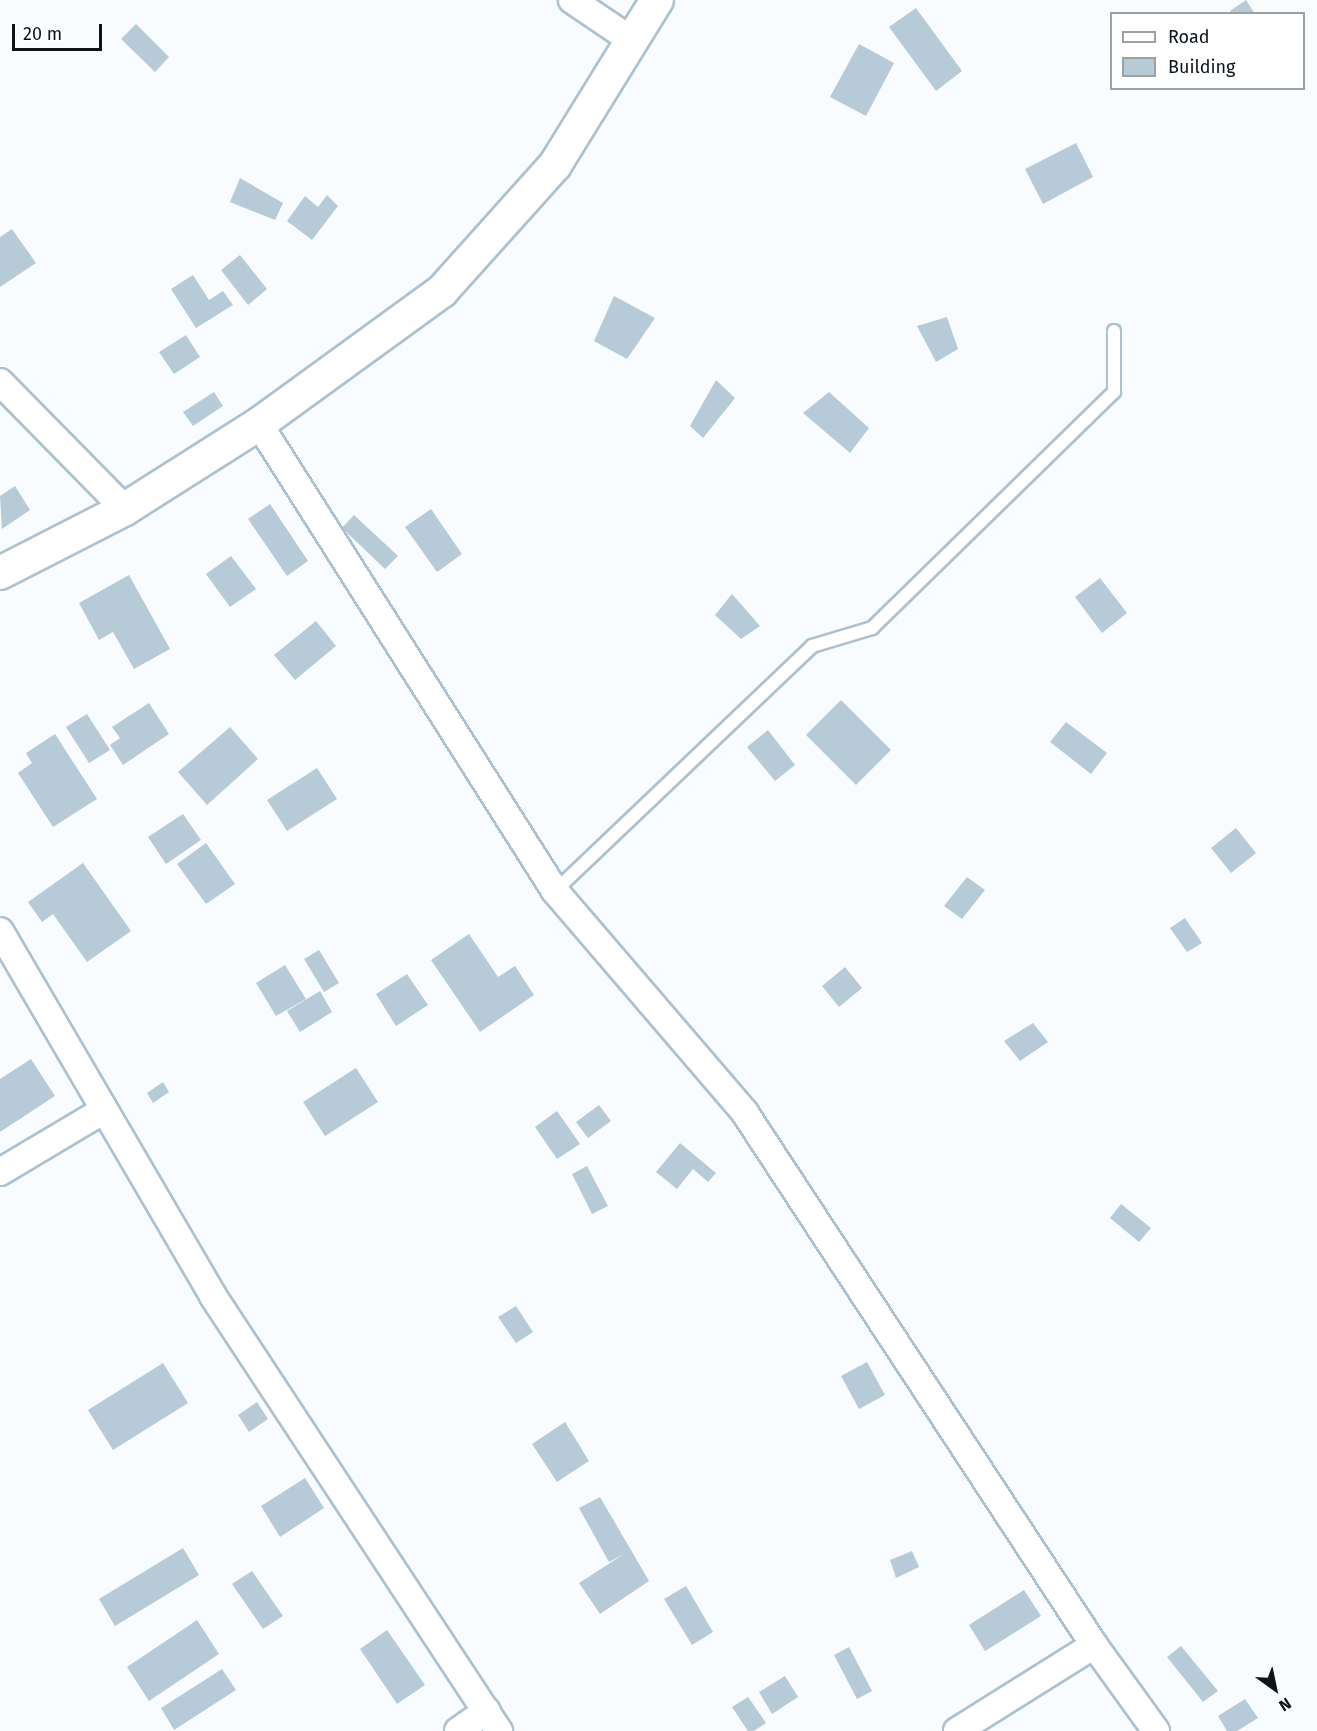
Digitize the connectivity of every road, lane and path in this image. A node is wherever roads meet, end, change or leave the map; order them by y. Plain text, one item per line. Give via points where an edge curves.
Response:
1 (572, 0) edge
2 (657, 0) edge
3 (630, 40) junction
4 (1114, 331) dead end
5 (0, 382) edge
6 (259, 424) junction
7 (125, 509) junction
8 (0, 573) edge
9 (555, 891) junction
10 (0, 931) edge
11 (104, 1110) junction
12 (0, 1172) edge
13 (1094, 1645) junction
14 (493, 1721) edge
15 (458, 1731) edge
16 (957, 1731) edge
17 (1156, 1731) edge

1 - 3 street
2 - 3 street
3 - 6 street via 555,165 442,291
4 - 9 lane via 1114,392 872,628 812,646
5 - 7 street
6 - 7 street
6 - 9 street
7 - 8 street
9 - 13 street via 745,1113
10 - 11 street
11 - 12 street
11 - 14 street via 213,1296
13 - 16 street
13 - 17 street
14 - 15 street

